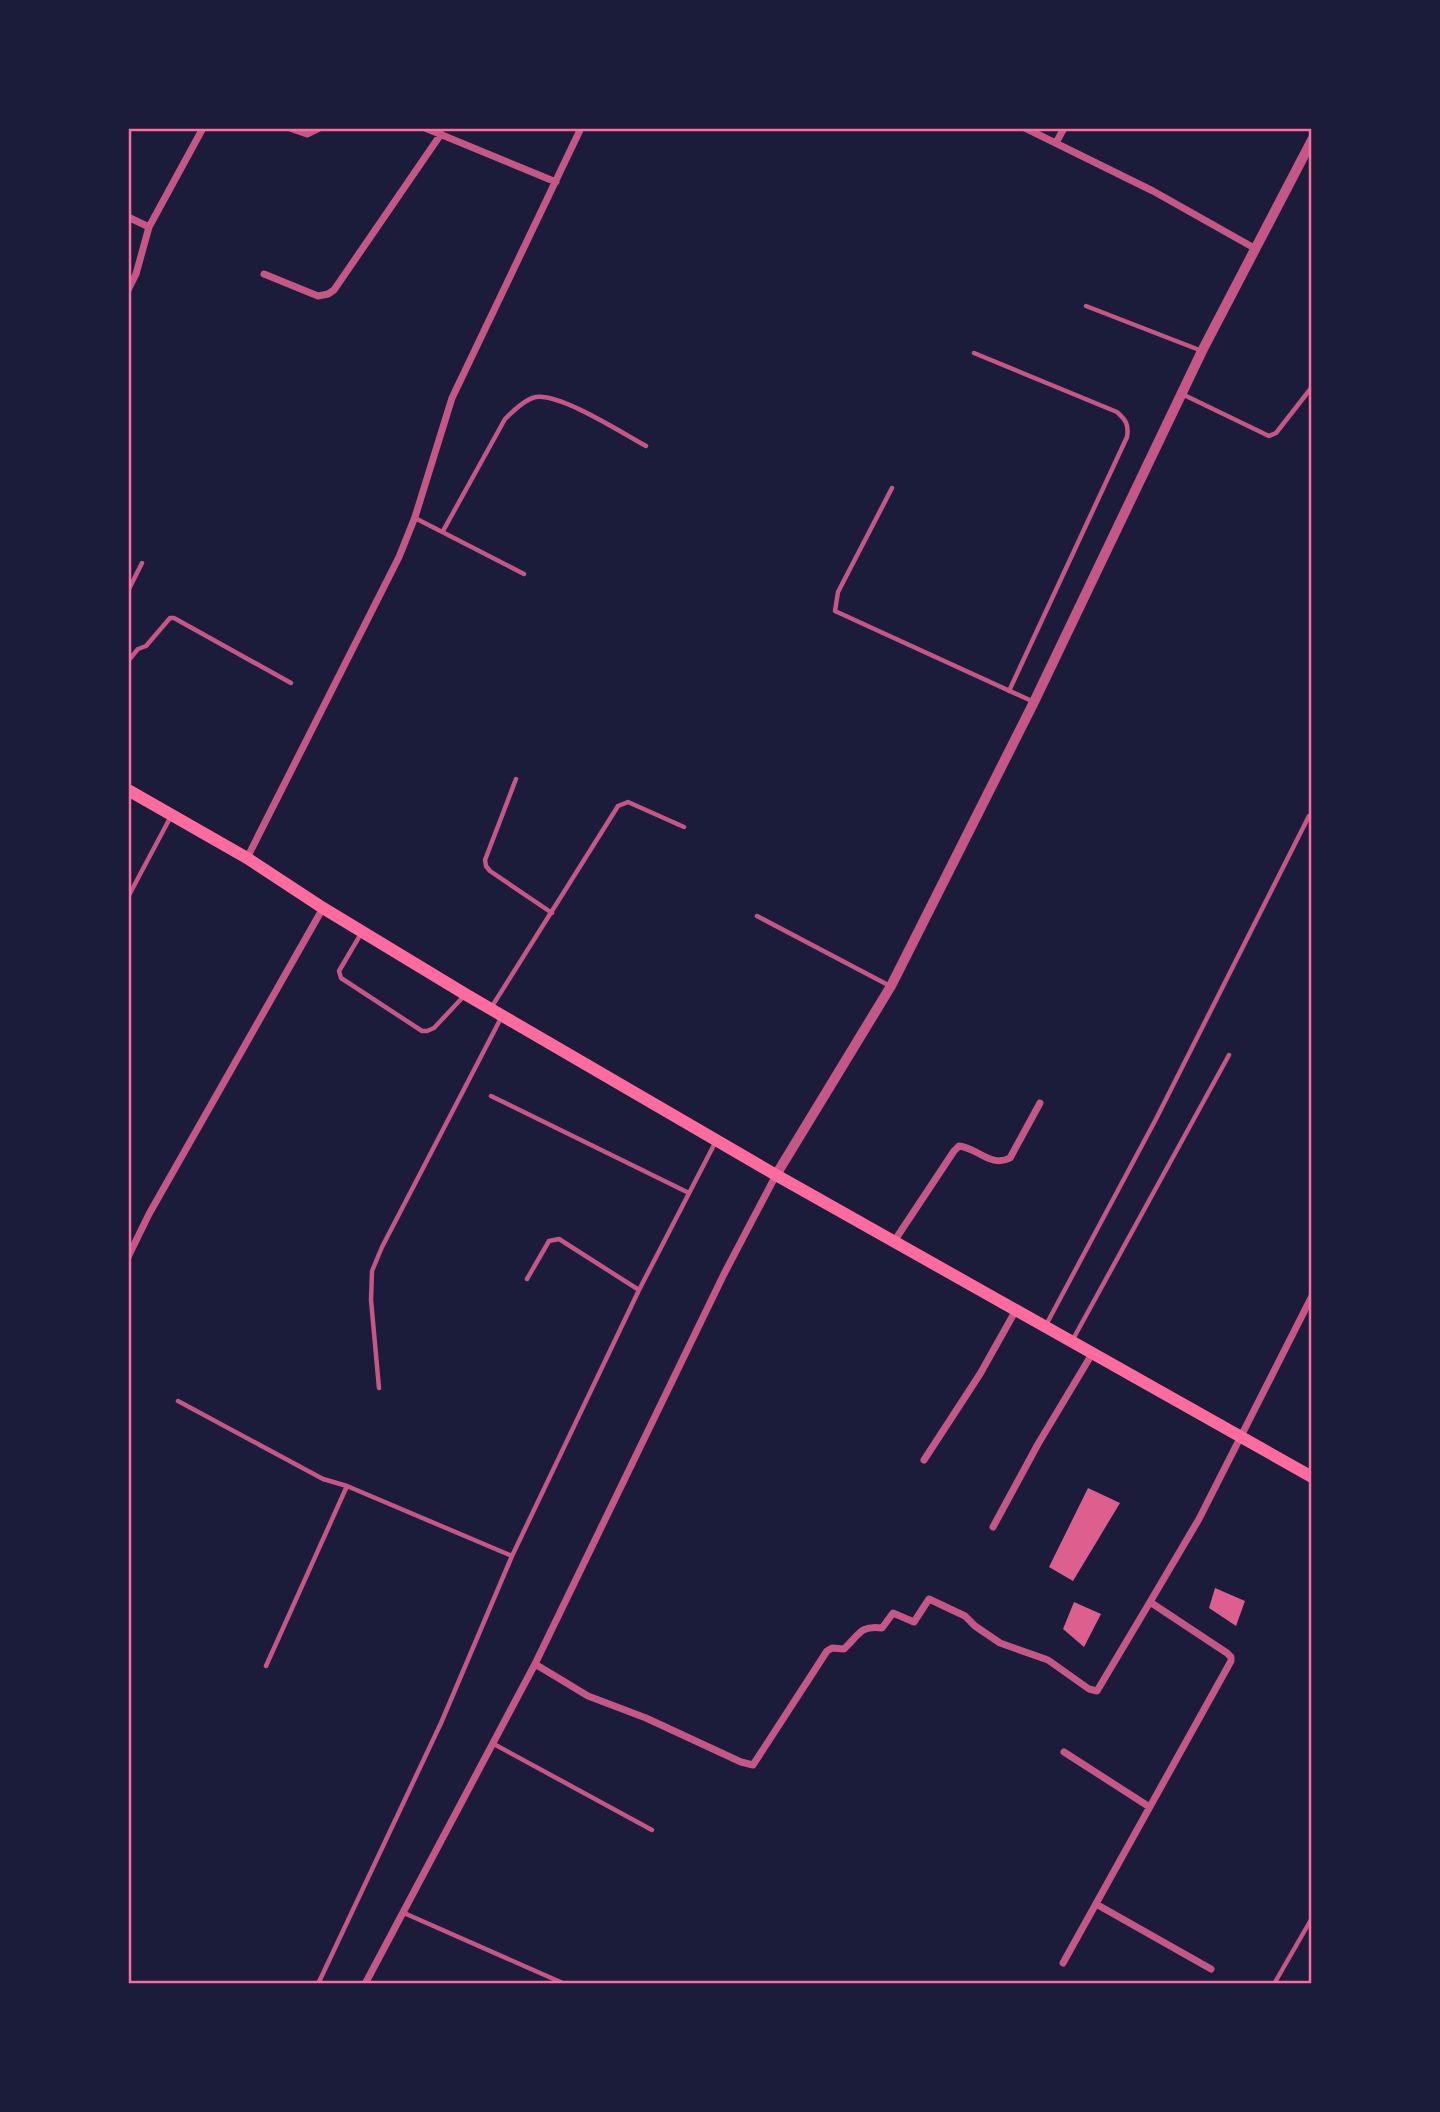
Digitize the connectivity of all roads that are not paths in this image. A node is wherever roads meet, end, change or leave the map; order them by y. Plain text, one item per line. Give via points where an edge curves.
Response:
1 (203, 128) edge
2 (290, 128) edge
3 (319, 128) edge
4 (425, 128) edge
5 (581, 128) edge
6 (1025, 128) edge
7 (1064, 128) edge
8 (441, 134) junction
9 (1312, 140) edge
10 (1056, 143) junction
11 (556, 182) junction
12 (128, 217) edge
13 (149, 227) junction
14 (1256, 249) junction
15 (264, 274) dead end
16 (128, 290) edge
17 (1086, 306) dead end
18 (1202, 351) junction
19 (974, 353) dead end
20 (1312, 387) edge
21 (1182, 394) junction
22 (646, 446) dead end
23 (892, 488) dead end
24 (415, 517) junction
25 (443, 531) junction
26 (142, 563) dead end
27 (524, 574) dead end
28 (128, 591) edge
29 (128, 661) edge
30 (291, 683) dead end
31 (1009, 691) junction
32 (1034, 702) junction
33 (516, 779) dead end
34 (128, 790) edge
35 (171, 816) junction
36 (1309, 816) dead end
37 (684, 827) dead end
38 (247, 858) junction
39 (128, 897) edge
40 (323, 908) junction
41 (552, 913) junction
42 (757, 916) dead end
43 (362, 932) junction
44 (891, 986) junction
45 (465, 994) junction
46 (496, 1012) junction
47 (1229, 1055) dead end
48 (491, 1096) dead end
49 (1040, 1103) dead end
50 (717, 1139) junction
51 (776, 1175) junction
52 (689, 1193) junction
53 (895, 1240) junction
54 (128, 1257) edge
55 (527, 1279) dead end
56 (639, 1290) junction
57 (1312, 1296) edge
58 (1016, 1310) junction
59 (1045, 1326) junction
60 (1071, 1341) junction
61 (1092, 1354) junction
62 (379, 1388) dead end
63 (177, 1401) dead end
64 (1242, 1438) junction
65 (924, 1460) dead end
66 (1312, 1477) edge
67 (347, 1486) junction
68 (993, 1527) dead end
69 (512, 1556) junction
70 (1150, 1602) junction
71 (535, 1664) junction
72 (266, 1666) dead end
73 (491, 1743) junction
74 (1064, 1752) dead end
75 (1149, 1806) junction
76 (652, 1830) dead end
77 (1096, 1904) junction
78 (404, 1913) junction
79 (1312, 1918) edge
80 (1063, 1963) dead end
81 (1211, 1969) dead end
82 (318, 1984) edge
83 (365, 1984) edge
84 (565, 1984) edge
85 (1274, 1984) edge

1 - 13 street
2 - 3 street via 307,134
4 - 8 street
5 - 11 street
6 - 10 street
7 - 10 street
8 - 11 street
8 - 15 street via 334,290 318,296
9 - 14 street
10 - 14 street
11 - 24 street via 452,398
12 - 13 street
13 - 16 street
14 - 18 street
17 - 18 lane
18 - 21 street
19 - 31 lane via 1117,412 1128,428
20 - 21 lane via 1269,436
21 - 32 street
22 - 25 lane via 558,400 534,397 505,419
23 - 31 lane via 838,592 835,611
24 - 25 lane
24 - 38 street
25 - 27 lane
26 - 28 lane
29 - 30 lane via 174,618
31 - 32 lane
32 - 44 street
33 - 41 lane via 486,866
34 - 35 main road
35 - 38 main road
35 - 39 lane
36 - 59 lane
37 - 41 lane via 628,802 618,806
38 - 40 main road
40 - 43 main road
40 - 54 street
41 - 46 lane
42 - 44 lane
43 - 45 main road
43 - 45 lane via 339,971 341,978 422,1031 434,1028
44 - 51 street
45 - 46 main road
46 - 50 main road
46 - 62 lane via 372,1271
47 - 60 lane
48 - 52 lane
49 - 53 street via 1010,1158 998,1163 959,1146
50 - 51 main road
50 - 52 lane
51 - 53 main road
51 - 71 street
52 - 56 lane
53 - 58 main road
55 - 56 lane via 549,1241 559,1239
56 - 69 lane
57 - 64 street
58 - 59 main road
58 - 65 street
59 - 60 main road
60 - 61 main road
61 - 64 main road
61 - 68 street
63 - 67 lane via 323,1479
64 - 66 main road
64 - 70 street
67 - 69 lane
67 - 72 lane
69 - 82 lane via 441,1723
70 - 71 street via 1097,1691 1048,1660 1000,1643 965,1616 929,1599 914,1622 893,1612 883,1628 861,1630 844,1649 827,1651 753,1765 588,1696
70 - 75 street via 1227,1653 1231,1661
71 - 73 street
73 - 76 lane
73 - 78 street
74 - 75 street
75 - 77 street
77 - 80 street
77 - 81 street
78 - 83 street
78 - 84 lane
79 - 85 lane

